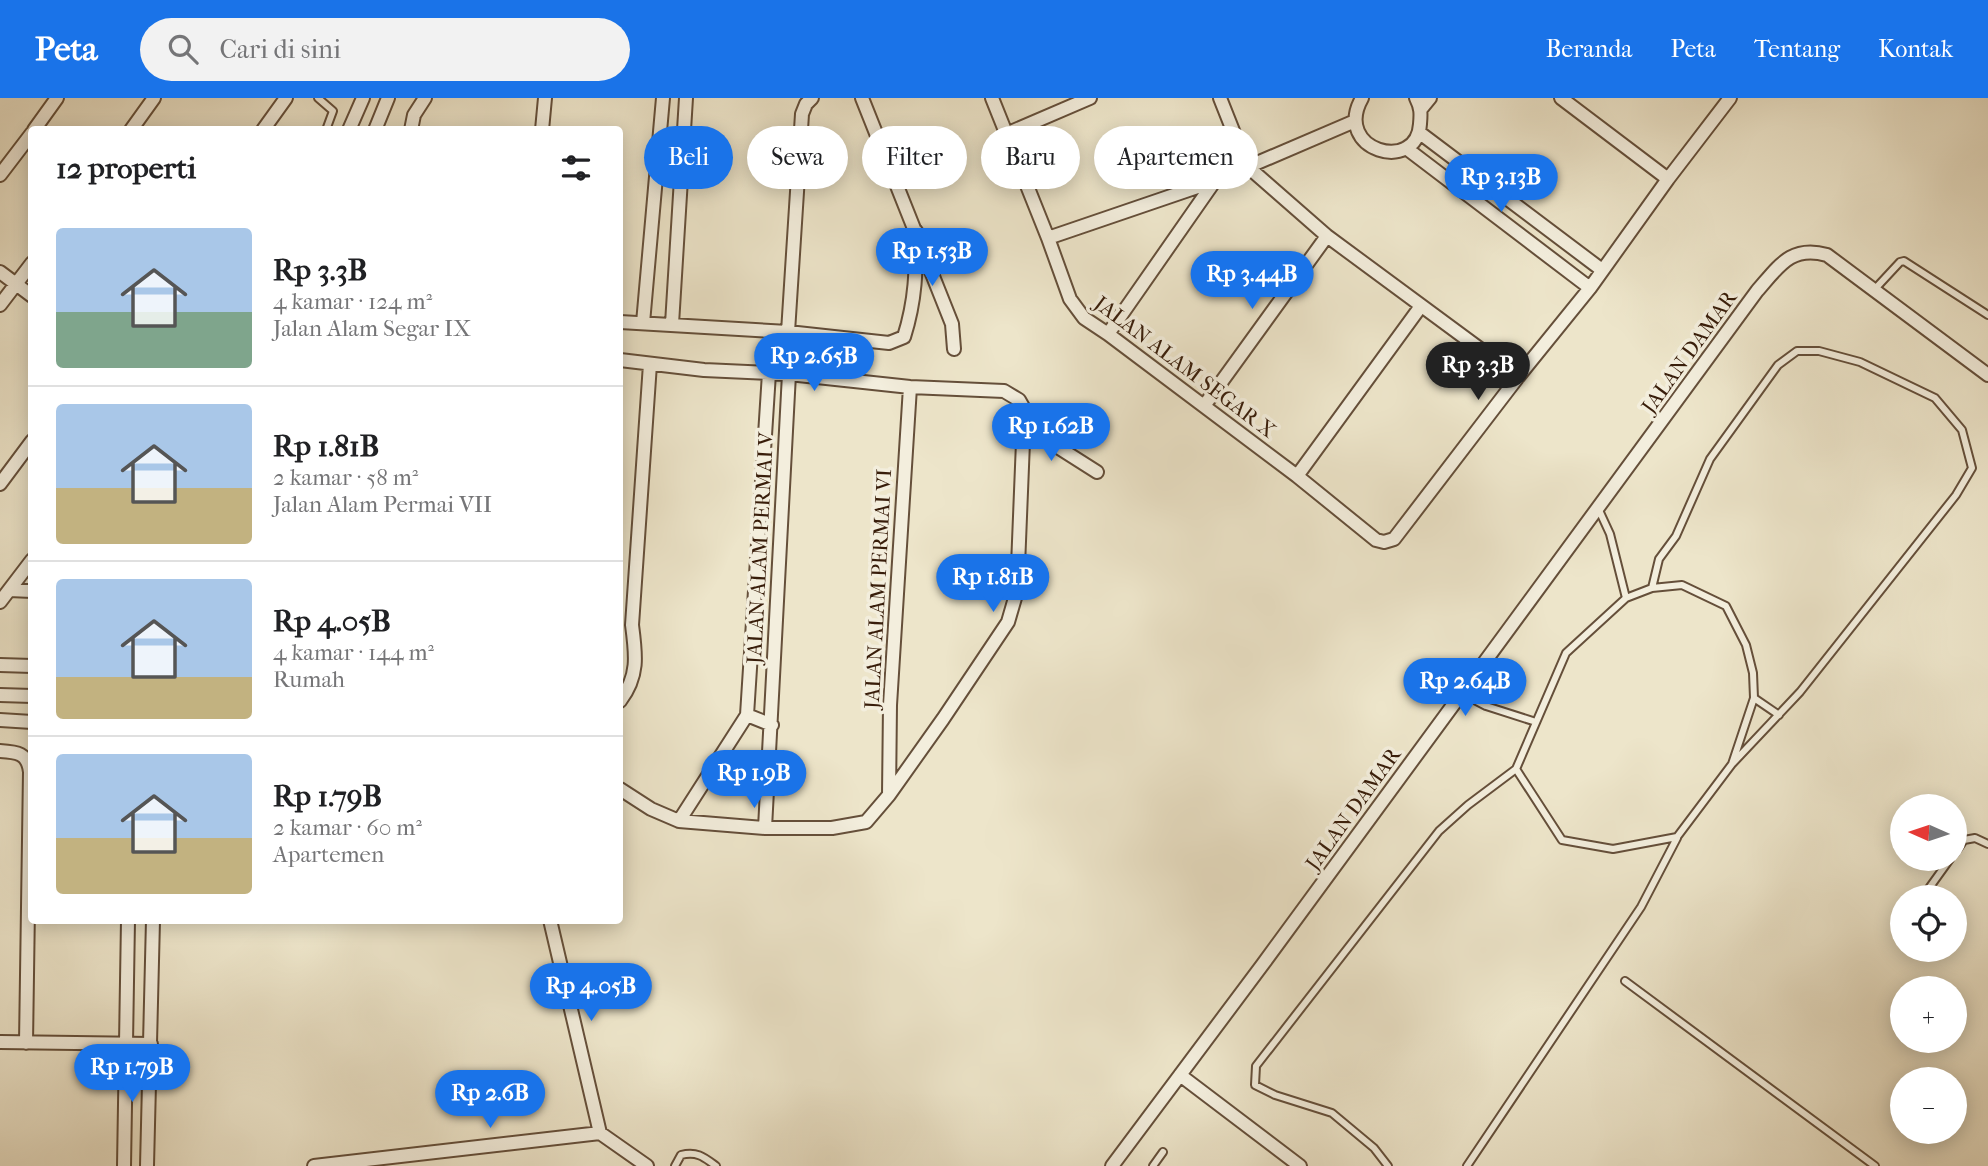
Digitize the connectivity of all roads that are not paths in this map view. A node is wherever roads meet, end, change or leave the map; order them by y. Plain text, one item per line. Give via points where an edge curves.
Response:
1 (57, 98) edge
2 (154, 98) edge
3 (286, 98) edge
4 (318, 98) edge
5 (363, 98) edge
6 (388, 98) edge
7 (425, 98) edge
8 (545, 98) edge
9 (663, 98) edge
10 (686, 98) edge
11 (812, 98) edge
12 (862, 98) edge
13 (992, 98) edge
14 (1090, 98) edge
15 (1220, 98) edge
16 (1430, 98) edge
17 (1560, 98) edge
18 (1730, 98) edge
19 (1358, 101) edge
20 (1418, 103) edge
21 (1578, 103) edge
22 (1355, 121) junction
23 (37, 126) edge
24 (134, 126) edge
25 (266, 126) edge
26 (327, 126) edge
27 (351, 126) edge
28 (376, 126) edge
29 (412, 126) edge
30 (542, 126) edge
31 (1003, 126) edge
32 (1025, 126) edge
33 (1231, 126) edge
34 (1420, 133) junction
35 (28, 138) edge
36 (1406, 148) junction
37 (1258, 161) edge
38 (0, 175) edge
39 (1258, 176) edge
40 (1668, 179) junction
41 (1028, 189) edge
42 (1192, 189) edge
43 (1209, 189) edge
44 (916, 231) junction
45 (1327, 236) junction
46 (1048, 238) junction
47 (28, 268) edge
48 (1602, 270) junction
49 (0, 272) edge
50 (16, 284) junction
51 (1590, 288) junction
52 (1874, 290) junction
53 (28, 293) edge
54 (0, 305) edge
55 (1421, 306) junction
56 (1988, 315) edge
57 (623, 322) edge
58 (643, 323) junction
59 (672, 324) junction
60 (788, 332) junction
61 (1108, 334) junction
62 (954, 349) dead end
63 (623, 360) edge
64 (650, 363) junction
65 (769, 373) junction
66 (789, 374) junction
67 (1988, 375) edge
68 (1518, 377) junction
69 (910, 387) junction
70 (1204, 406) junction
71 (1023, 425) junction
72 (28, 446) edge
73 (1097, 472) dead end
74 (1297, 476) junction
75 (0, 484) edge
76 (1598, 508) junction
77 (28, 565) edge
78 (1652, 588) junction
79 (9, 590) junction
80 (28, 591) edge
81 (1626, 598) junction
82 (0, 602) edge
83 (626, 627) edge
84 (0, 665) edge
85 (28, 666) edge
86 (1462, 693) junction
87 (0, 695) edge
88 (28, 696) edge
89 (623, 697) edge
90 (1754, 698) junction
91 (747, 715) junction
92 (1779, 715) junction
93 (0, 720) edge
94 (28, 722) edge
95 (1536, 722) junction
96 (772, 725) junction
97 (0, 751) edge
98 (1732, 764) junction
99 (28, 765) edge
100 (1516, 769) junction
101 (623, 791) edge
102 (889, 795) junction
103 (679, 821) junction
104 (765, 828) junction
105 (1677, 837) junction
106 (1967, 839) edge
107 (1988, 844) edge
108 (28, 908) edge
109 (128, 924) edge
110 (153, 924) edge
111 (551, 924) edge
112 (1626, 981) dead end
113 (0, 1042) edge
114 (124, 1042) junction
115 (26, 1043) junction
116 (151, 1044) junction
117 (1180, 1075) junction
118 (600, 1133) junction
119 (1163, 1152) dead end
120 (124, 1166) edge
121 (147, 1166) edge
122 (314, 1166) edge
123 (647, 1166) edge
124 (675, 1166) edge
125 (716, 1166) edge
126 (1112, 1166) edge
127 (1153, 1166) edge
128 (1300, 1166) edge
129 (1388, 1166) edge
130 (1467, 1166) edge
131 (1875, 1166) edge

1 - 23 street
2 - 24 street
3 - 25 street
4 - 26 lane via 333,111
5 - 27 street
6 - 28 street
7 - 29 street
8 - 30 street
9 - 58 street
10 - 59 street
11 - 60 street via 802,114
12 - 44 street
13 - 31 street, JALAN ALAM SEGAR X
14 - 32 street
15 - 33 street
16 - 20 street
17 - 21 street
18 - 40 street
19 - 22 street
20 - 34 street
21 - 40 street
22 - 36 street via 1368,145 1380,151
22 - 37 street
34 - 36 street
34 - 48 street
35 - 38 street
36 - 51 street
39 - 45 street
40 - 48 street
41 - 46 street, JALAN ALAM SEGAR X
42 - 46 street
43 - 61 street
44 - 60 street via 916,284 904,337 889,343
44 - 62 street via 952,324
45 - 55 street
45 - 70 street
46 - 61 street, JALAN ALAM SEGAR X via 1070,299 1084,318
47 - 50 street
48 - 51 street
49 - 50 street
50 - 53 street
50 - 54 street
51 - 68 street
52 - 56 lane via 1904,261
52 - 67 street
52 - 76 street, JALAN DAMAR via 1827,255 1809,251 1791,256 1757,291
55 - 68 street
55 - 74 street
57 - 58 street
58 - 59 street
59 - 60 street
61 - 70 street, JALAN ALAM SEGAR X
63 - 64 street
64 - 65 street
64 - 83 street
65 - 66 street
65 - 91 street, JALAN ALAM PERMAI V
66 - 69 street
66 - 96 street, JALAN ALAM PERMAI V
68 - 74 street, JALAN ALAM SEGAR X via 1395,539 1376,540
69 - 71 street via 1004,391 1023,407
69 - 102 street, JALAN ALAM PERMAI VI via 890,705
70 - 74 street, JALAN ALAM SEGAR X
71 - 73 street
71 - 102 street via 1017,591 1008,622
72 - 75 street
76 - 81 lane via 1610,534
76 - 86 street, JALAN DAMAR
77 - 79 street
78 - 81 lane
78 - 90 lane via 1682,585 1726,606 1746,645
78 - 92 lane via 1659,559 1676,536 1710,459 1778,365 1797,351 1819,351 1860,362 1934,398 1962,430 1972,468 1948,506
79 - 80 street
79 - 82 street
81 - 95 lane via 1566,653
83 - 89 street via 635,661 631,687
84 - 85 street
86 - 95 lane
86 - 117 street, JALAN DAMAR
87 - 88 street
90 - 92 lane
90 - 98 lane
91 - 96 street
91 - 103 street, JALAN ALAM PERMAI V
92 - 98 lane
93 - 94 street
95 - 100 lane
96 - 104 street, JALAN ALAM PERMAI V
97 - 99 street via 15,752 26,758
98 - 105 lane
100 - 105 lane via 1562,840 1613,849
100 - 129 lane via 1439,831 1256,1066 1255,1085 1332,1113
101 - 103 street
102 - 104 street via 866,822 851,826
103 - 104 street
105 - 130 lane via 1641,907
106 - 107 lane
108 - 115 street
109 - 114 street
110 - 116 street
111 - 118 street
112 - 131 lane
113 - 115 street
114 - 115 street
114 - 116 street
114 - 120 street
116 - 121 street
117 - 126 street, JALAN DAMAR
117 - 128 street
118 - 122 street
118 - 123 street
119 - 127 lane
124 - 125 lane via 681,1155 691,1152

